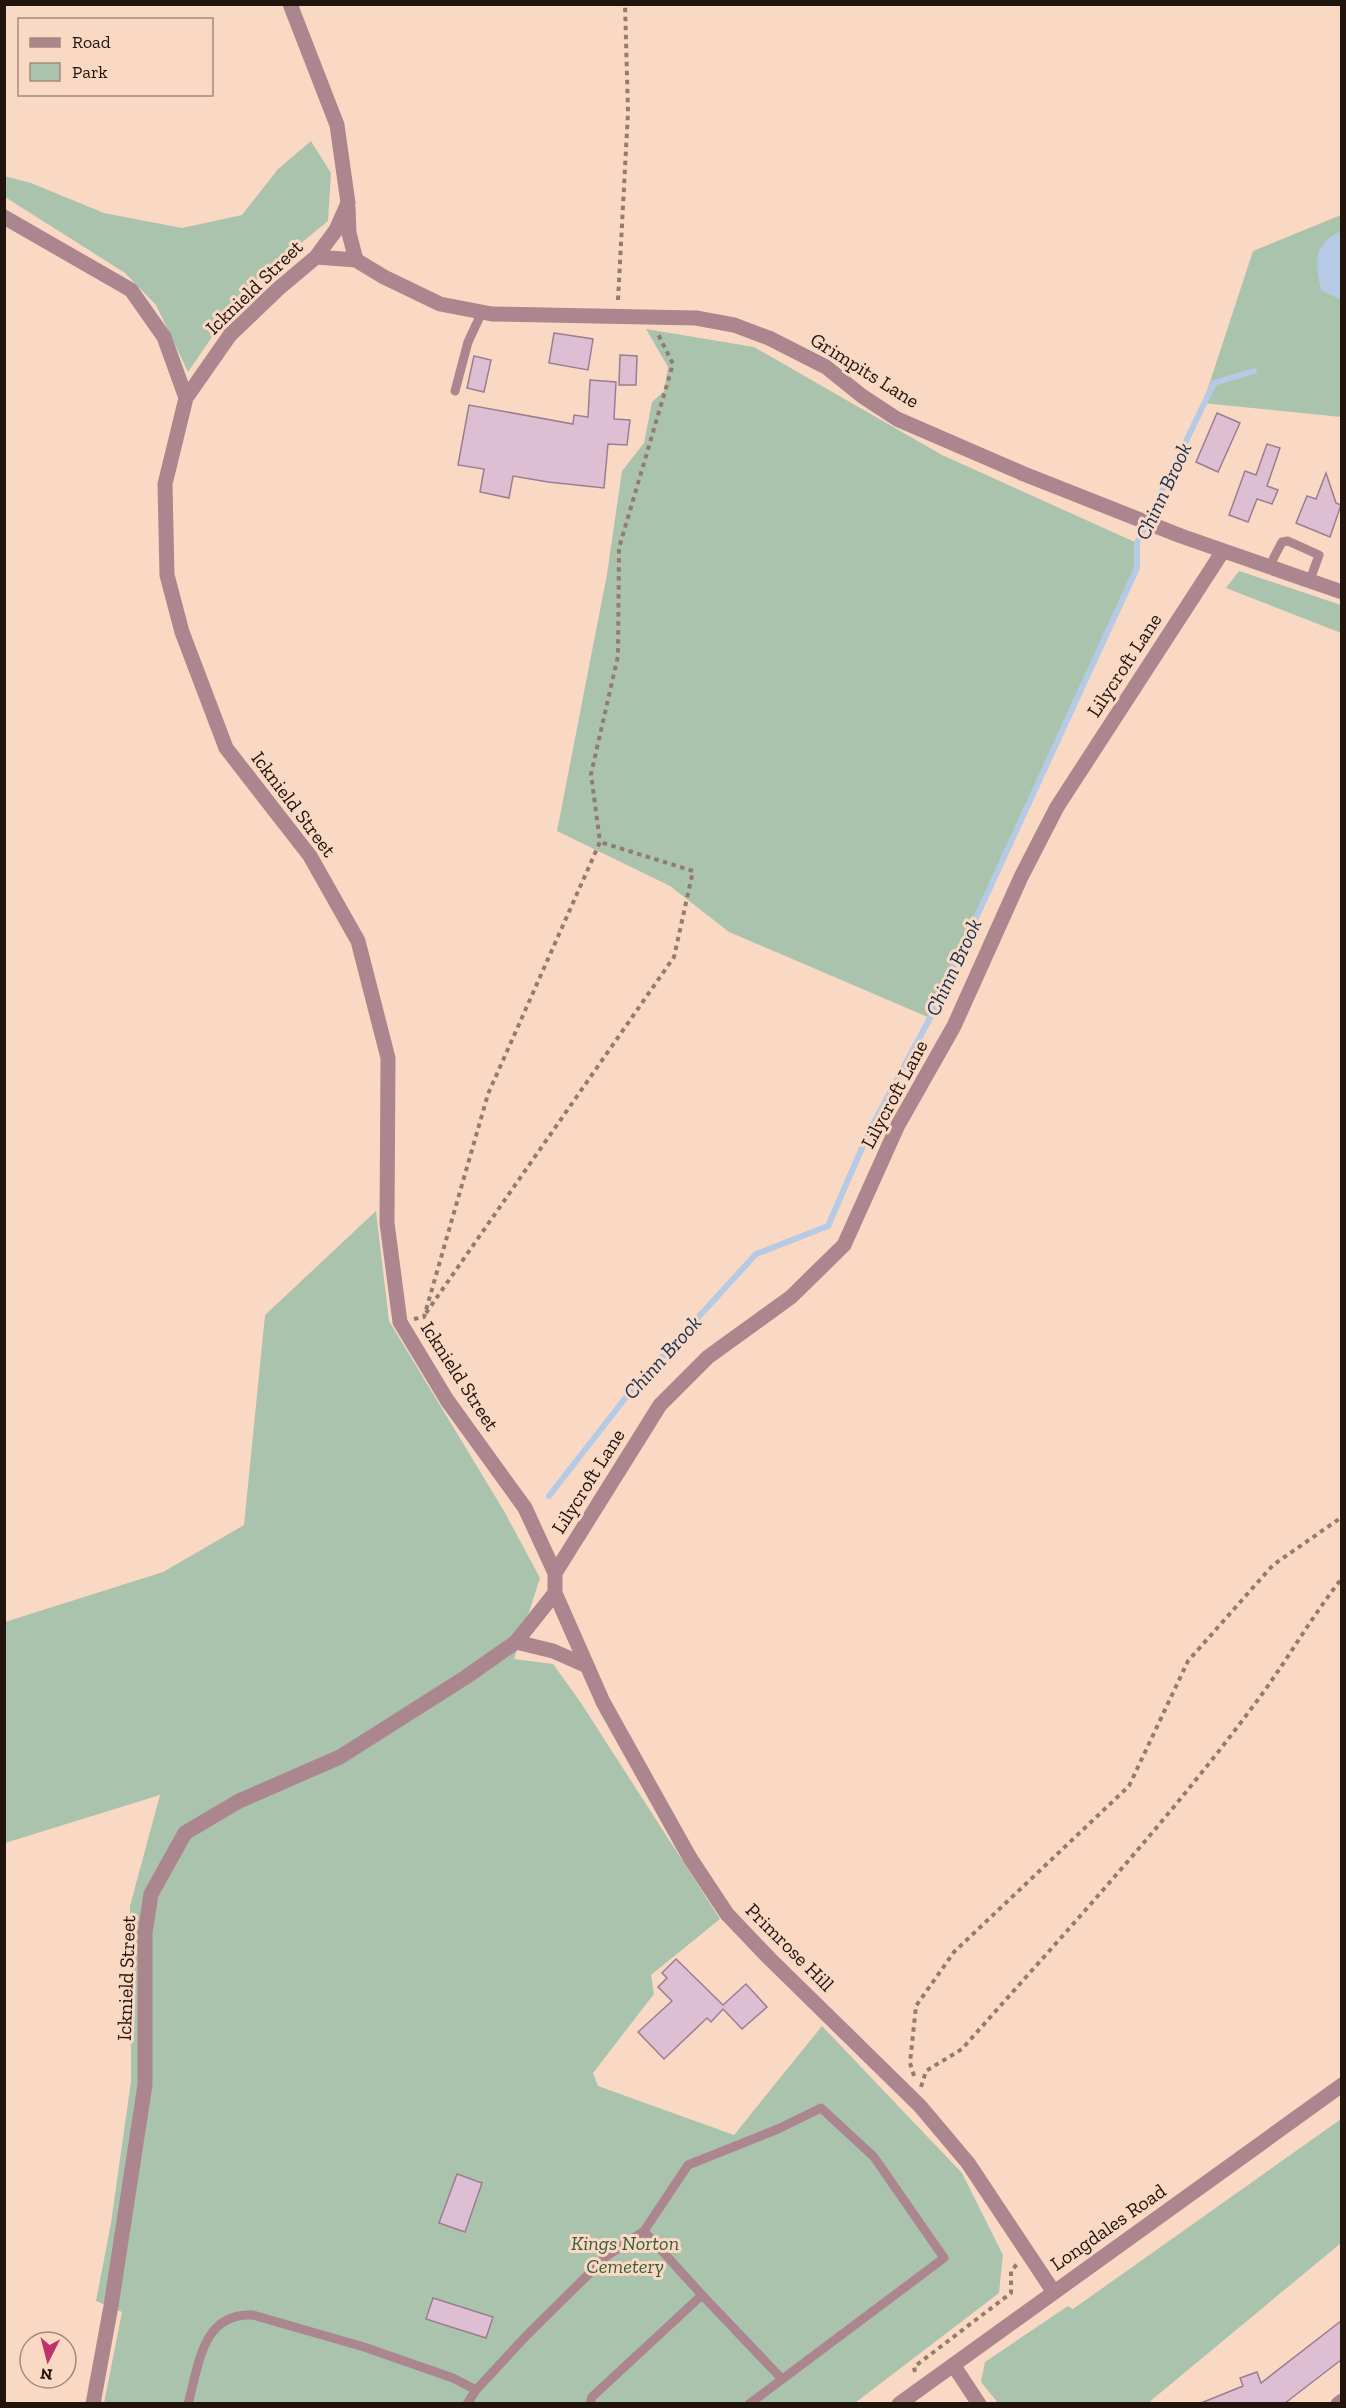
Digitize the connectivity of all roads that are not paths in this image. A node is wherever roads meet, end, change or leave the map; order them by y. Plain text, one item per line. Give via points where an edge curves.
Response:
1 (290, 4) edge
2 (348, 202) junction
3 (4, 217) edge
4 (316, 257) junction
5 (356, 260) junction
6 (482, 312) junction
7 (455, 391) dead end
8 (186, 398) junction
9 (1223, 551) junction
10 (1270, 565) junction
11 (1310, 580) junction
12 (1341, 592) edge
13 (555, 1573) junction
14 (555, 1593) junction
15 (516, 1642) junction
16 (587, 1666) junction
17 (1341, 2085) edge
18 (644, 2231) junction
19 (1053, 2291) junction
20 (702, 2295) junction
21 (954, 2366) junction
22 (782, 2379) junction
23 (476, 2390) junction
24 (1341, 2401) edge
25 (93, 2403) edge
26 (188, 2403) edge
27 (467, 2403) edge
28 (590, 2403) edge
29 (749, 2403) edge
30 (899, 2403) edge
31 (979, 2403) edge
32 (1338, 2403) edge

1 - 2 street via 337,125
2 - 4 street, Icknield Street via 336,230
2 - 5 street via 349,233
3 - 8 street via 131,290 164,336
4 - 5 street, Grimpits Lane
4 - 8 street, Icknield Street via 230,335
5 - 6 street, Grimpits Lane via 440,304
6 - 7 lane via 468,342
6 - 9 street, Grimpits Lane via 696,318 734,325 825,367 897,419 1024,474
8 - 13 street, Icknield Street via 165,484 167,575 182,632 226,748 310,856 358,940 388,1058 387,1223 400,1322 447,1400 525,1508
9 - 10 street, Grimpits Lane
9 - 13 street, Lilycroft Lane via 1057,807 954,1026 898,1125 844,1245 791,1297 708,1357 660,1405
10 - 11 street, Grimpits Lane
10 - 11 lane via 1282,542 1288,541 1319,555
11 - 12 street, Grimpits Lane
13 - 14 street, Icknield Street
14 - 15 street, Icknield Street
14 - 16 street, Primrose Hill
15 - 16 street via 553,1651
15 - 25 street, Icknield Street via 340,1757 239,1800 185,1833 151,1894 146,1933 145,2085
16 - 19 street, Primrose Hill via 690,1858 727,1914 920,2106 968,2163
17 - 19 street, Longdales Road
18 - 20 lane
18 - 22 lane via 688,2165 820,2108 874,2157 944,2258
18 - 23 lane via 607,2256
19 - 21 street, Longdales Road
20 - 22 lane
20 - 28 lane
21 - 30 street, Longdales Road
21 - 31 street
22 - 29 lane
23 - 26 lane via 364,2347 241,2314 218,2324 208,2336
23 - 27 lane
24 - 32 street

